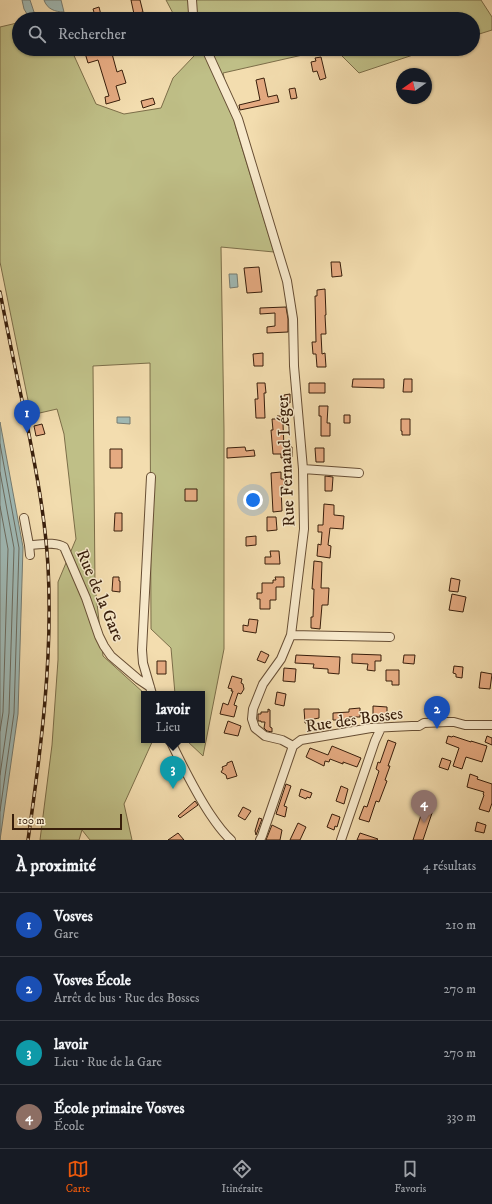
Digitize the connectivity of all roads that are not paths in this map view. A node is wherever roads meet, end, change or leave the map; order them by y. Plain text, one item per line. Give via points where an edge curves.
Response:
1 (192, 0) edge
2 (193, 12) edge
3 (209, 56) edge
4 (303, 469) junction
5 (359, 473) dead end
6 (151, 477) dead end
7 (24, 518) dead end
8 (29, 545) junction
9 (30, 554) dead end
10 (291, 635) junction
11 (390, 637) dead end
12 (151, 690) edge
13 (492, 725) edge
14 (381, 728) junction
15 (171, 743) edge
16 (293, 746) junction
17 (221, 836) edge
18 (231, 840) edge
19 (260, 840) edge
20 (341, 840) edge

1 - 2 street
3 - 4 street, Rue Fernand Léger via 238,119 288,281 293,318
4 - 5 street
4 - 10 street, Rue Fernand Léger via 304,529
6 - 12 street via 142,650
7 - 8 street
8 - 9 street
8 - 12 street, Rue de la Gare via 54,544 64,547 104,646 111,656
10 - 11 street
10 - 16 street, Rue Fernand Léger via 281,659 263,684 253,709 252,719 255,728 265,736
13 - 14 street, Rue des Bosses via 448,722
14 - 16 street, Rue des Bosses via 301,740
14 - 20 street
15 - 17 street
16 - 19 street
17 - 18 street

